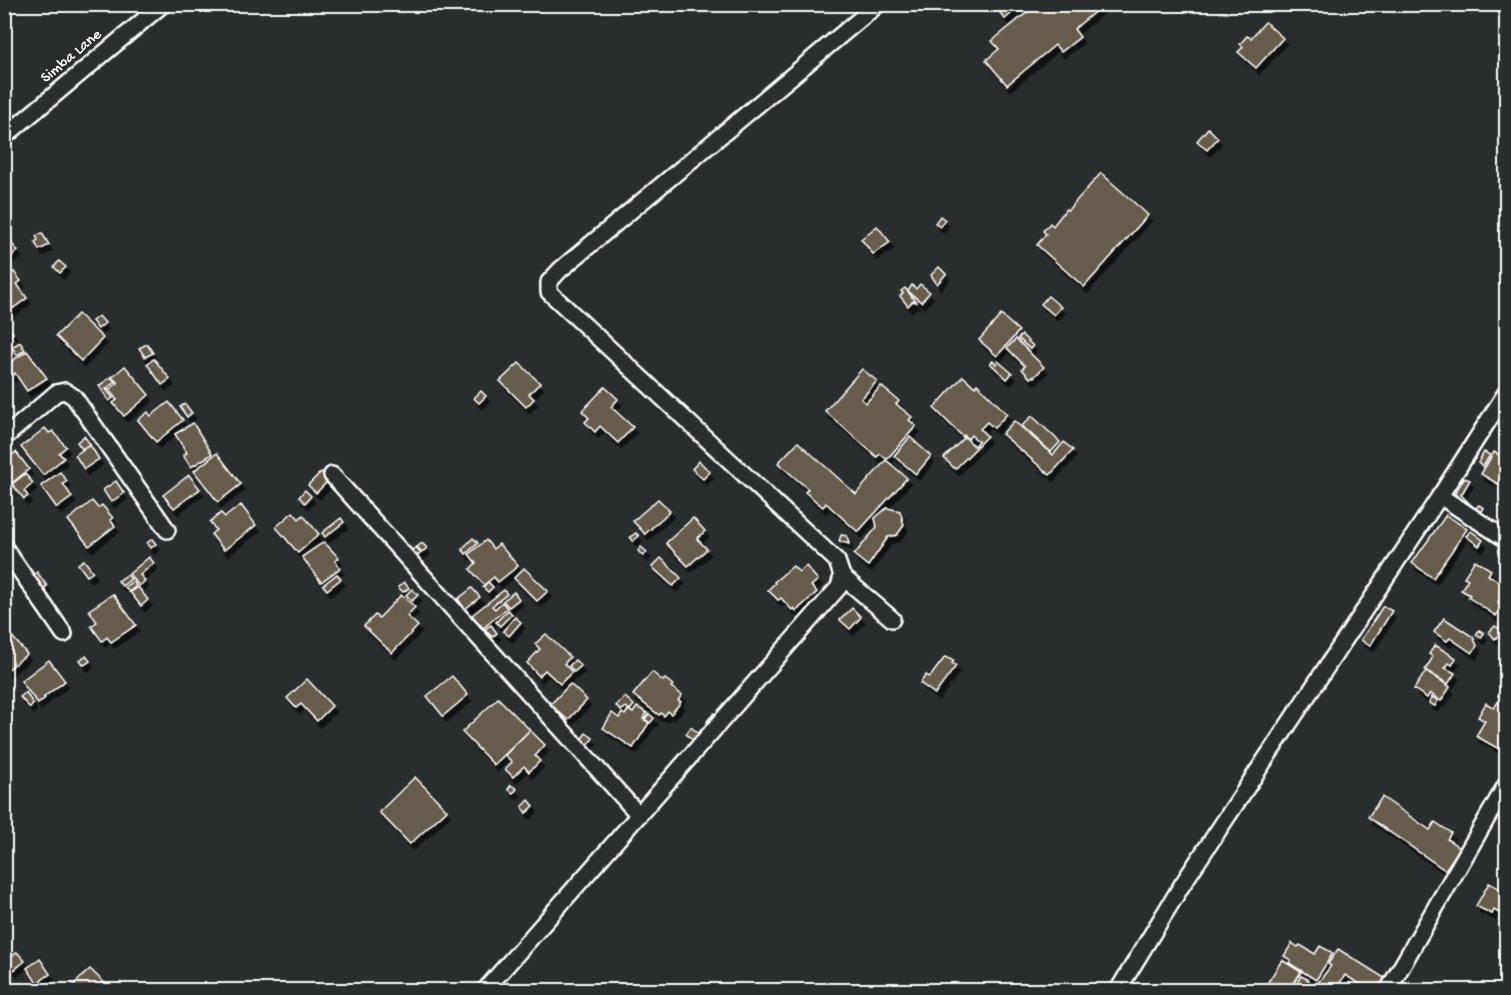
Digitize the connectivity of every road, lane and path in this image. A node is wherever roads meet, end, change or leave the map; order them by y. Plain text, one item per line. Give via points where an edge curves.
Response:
1 (163, 4) edge
2 (878, 4) edge
3 (4, 137) edge
4 (1506, 393) edge
5 (4, 438) edge
6 (333, 475) dead end
7 (1440, 496) junction
8 (167, 530) dead end
9 (1506, 539) edge
10 (4, 547) edge
11 (842, 576) junction
12 (892, 619) dead end
13 (64, 633) dead end
14 (1506, 785) edge
15 (638, 814) junction
16 (484, 990) edge
17 (1118, 990) edge
18 (1388, 990) edge

1 - 3 street, Simba Lane
2 - 11 street via 549,282 549,292 837,561
4 - 7 street
5 - 8 street via 56,393 64,391 74,397
6 - 15 street
7 - 9 street
7 - 17 street via 1182,885
10 - 13 street
11 - 12 street
11 - 15 street via 839,587
14 - 18 street
15 - 16 street

